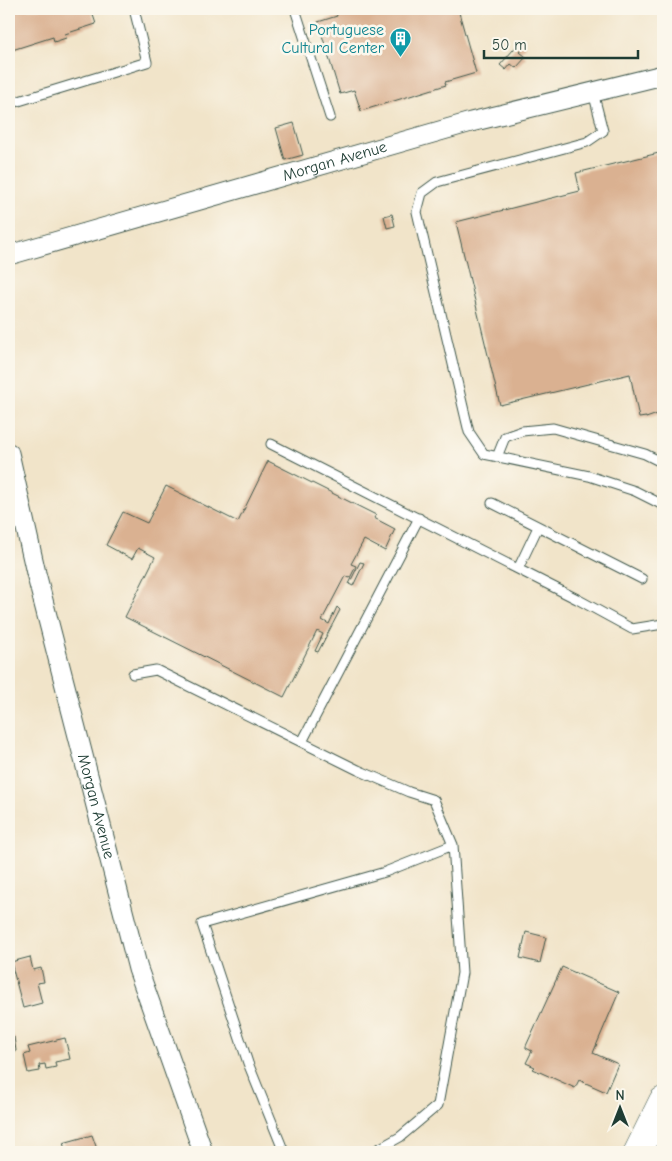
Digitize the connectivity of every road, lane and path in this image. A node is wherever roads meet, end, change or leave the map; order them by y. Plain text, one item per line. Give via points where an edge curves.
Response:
1 (134, 9) edge
2 (295, 9) edge
3 (663, 74) edge
4 (593, 92) junction
5 (9, 104) edge
6 (330, 117) dead end
7 (9, 255) edge
8 (271, 444) dead end
9 (9, 453) edge
10 (497, 457) junction
11 (663, 463) edge
12 (492, 503) dead end
13 (663, 506) edge
14 (419, 518) junction
15 (538, 527) junction
16 (518, 568) junction
17 (642, 580) dead end
18 (663, 624) edge
19 (133, 674) dead end
20 (302, 742) junction
21 (453, 845) junction
22 (663, 1101) edge
23 (203, 1152) edge
24 (284, 1152) edge
25 (374, 1152) edge
26 (638, 1152) edge

1 - 5 lane via 147,62
2 - 6 lane
3 - 4 street, Morgan Avenue
4 - 7 street, Morgan Avenue via 471,122
4 - 10 lane via 603,131 587,142 437,182 422,194 417,212 469,432 484,454
8 - 14 lane
9 - 23 street, Morgan Avenue via 41,592 138,969
10 - 11 lane via 505,437 522,431 553,428 645,454
10 - 13 lane via 589,476 635,491
12 - 15 lane
14 - 16 lane
14 - 20 lane
15 - 16 lane
15 - 17 lane
16 - 18 lane via 632,629
19 - 20 lane via 156,670
20 - 21 lane via 358,770 434,800
21 - 24 lane via 385,872 202,924 248,1063
21 - 25 lane via 462,973 438,1105 400,1137
22 - 26 main road

